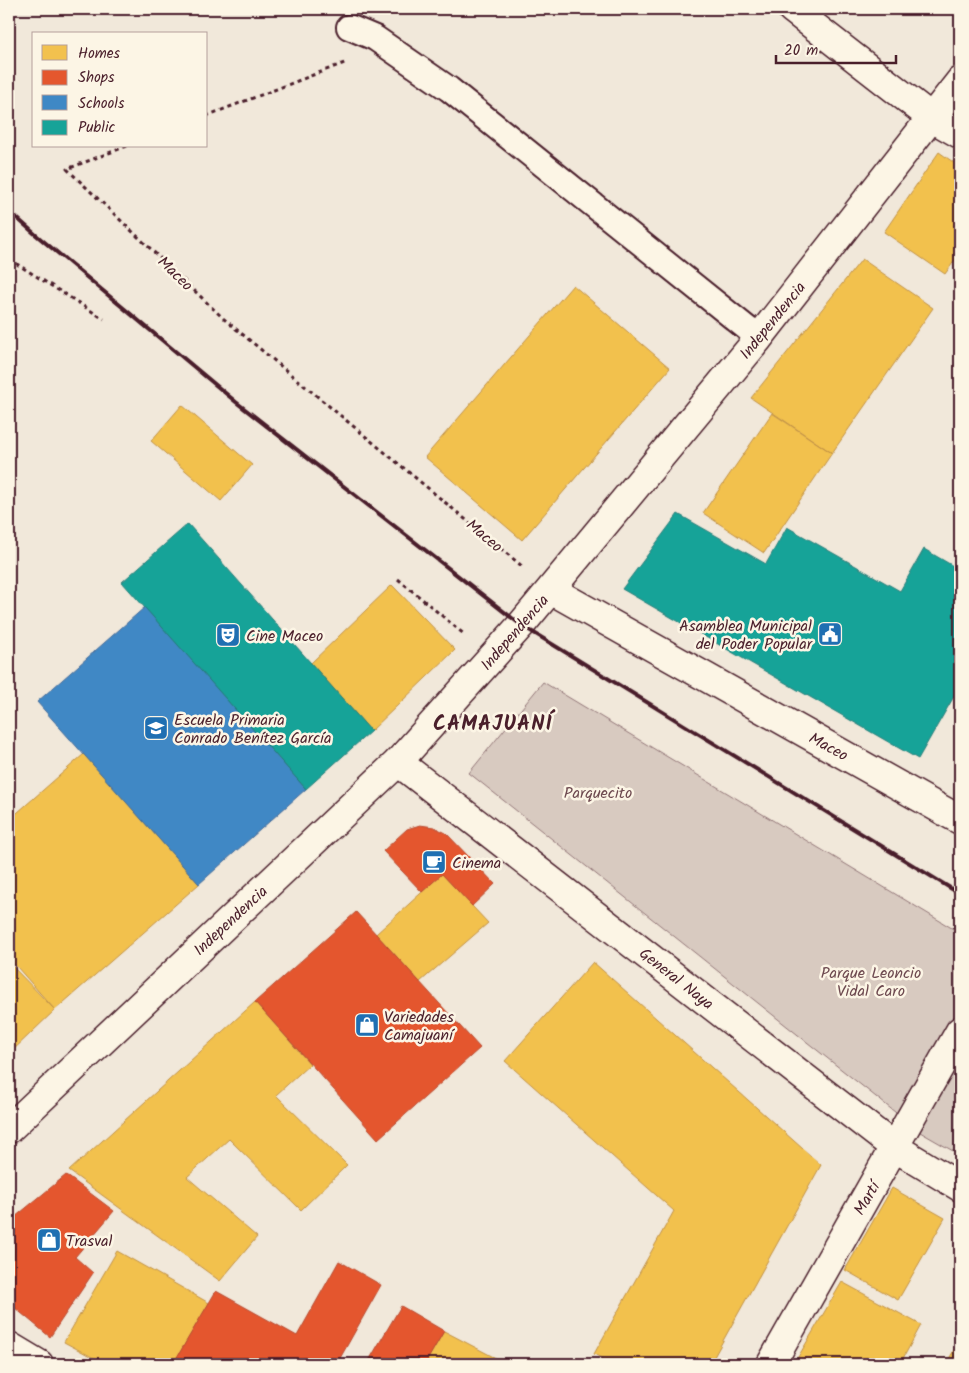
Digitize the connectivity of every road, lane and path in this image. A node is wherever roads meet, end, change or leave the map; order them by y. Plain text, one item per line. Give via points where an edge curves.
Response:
1 (792, 9) edge
2 (349, 26) dead end
3 (387, 46) junction
4 (960, 81) edge
5 (208, 115) edge
6 (932, 118) junction
7 (960, 134) edge
8 (122, 148) edge
9 (9, 259) edge
10 (104, 319) dead end
11 (759, 338) junction
12 (398, 579) dead end
13 (550, 590) junction
14 (493, 657) junction
15 (398, 762) junction
16 (960, 820) edge
17 (960, 1031) edge
18 (9, 1129) edge
19 (894, 1147) junction
20 (960, 1187) edge
21 (9, 1346) edge
22 (39, 1364) edge
23 (771, 1364) edge

1 - 6 street
2 - 3 lane
3 - 5 path
3 - 11 lane via 449,89
4 - 6 street, Independencia
6 - 7 street
6 - 11 street, Independencia
8 - 13 path, Maceo via 67,169 224,319
9 - 10 path
11 - 13 street, Independencia
12 - 14 path
13 - 14 street, Independencia
13 - 16 street, Maceo
14 - 15 street, Independencia
15 - 18 street, Independencia
15 - 19 street, General Naya
17 - 19 street, Martí
19 - 20 street, General Naya
19 - 23 street, Martí
21 - 22 street

